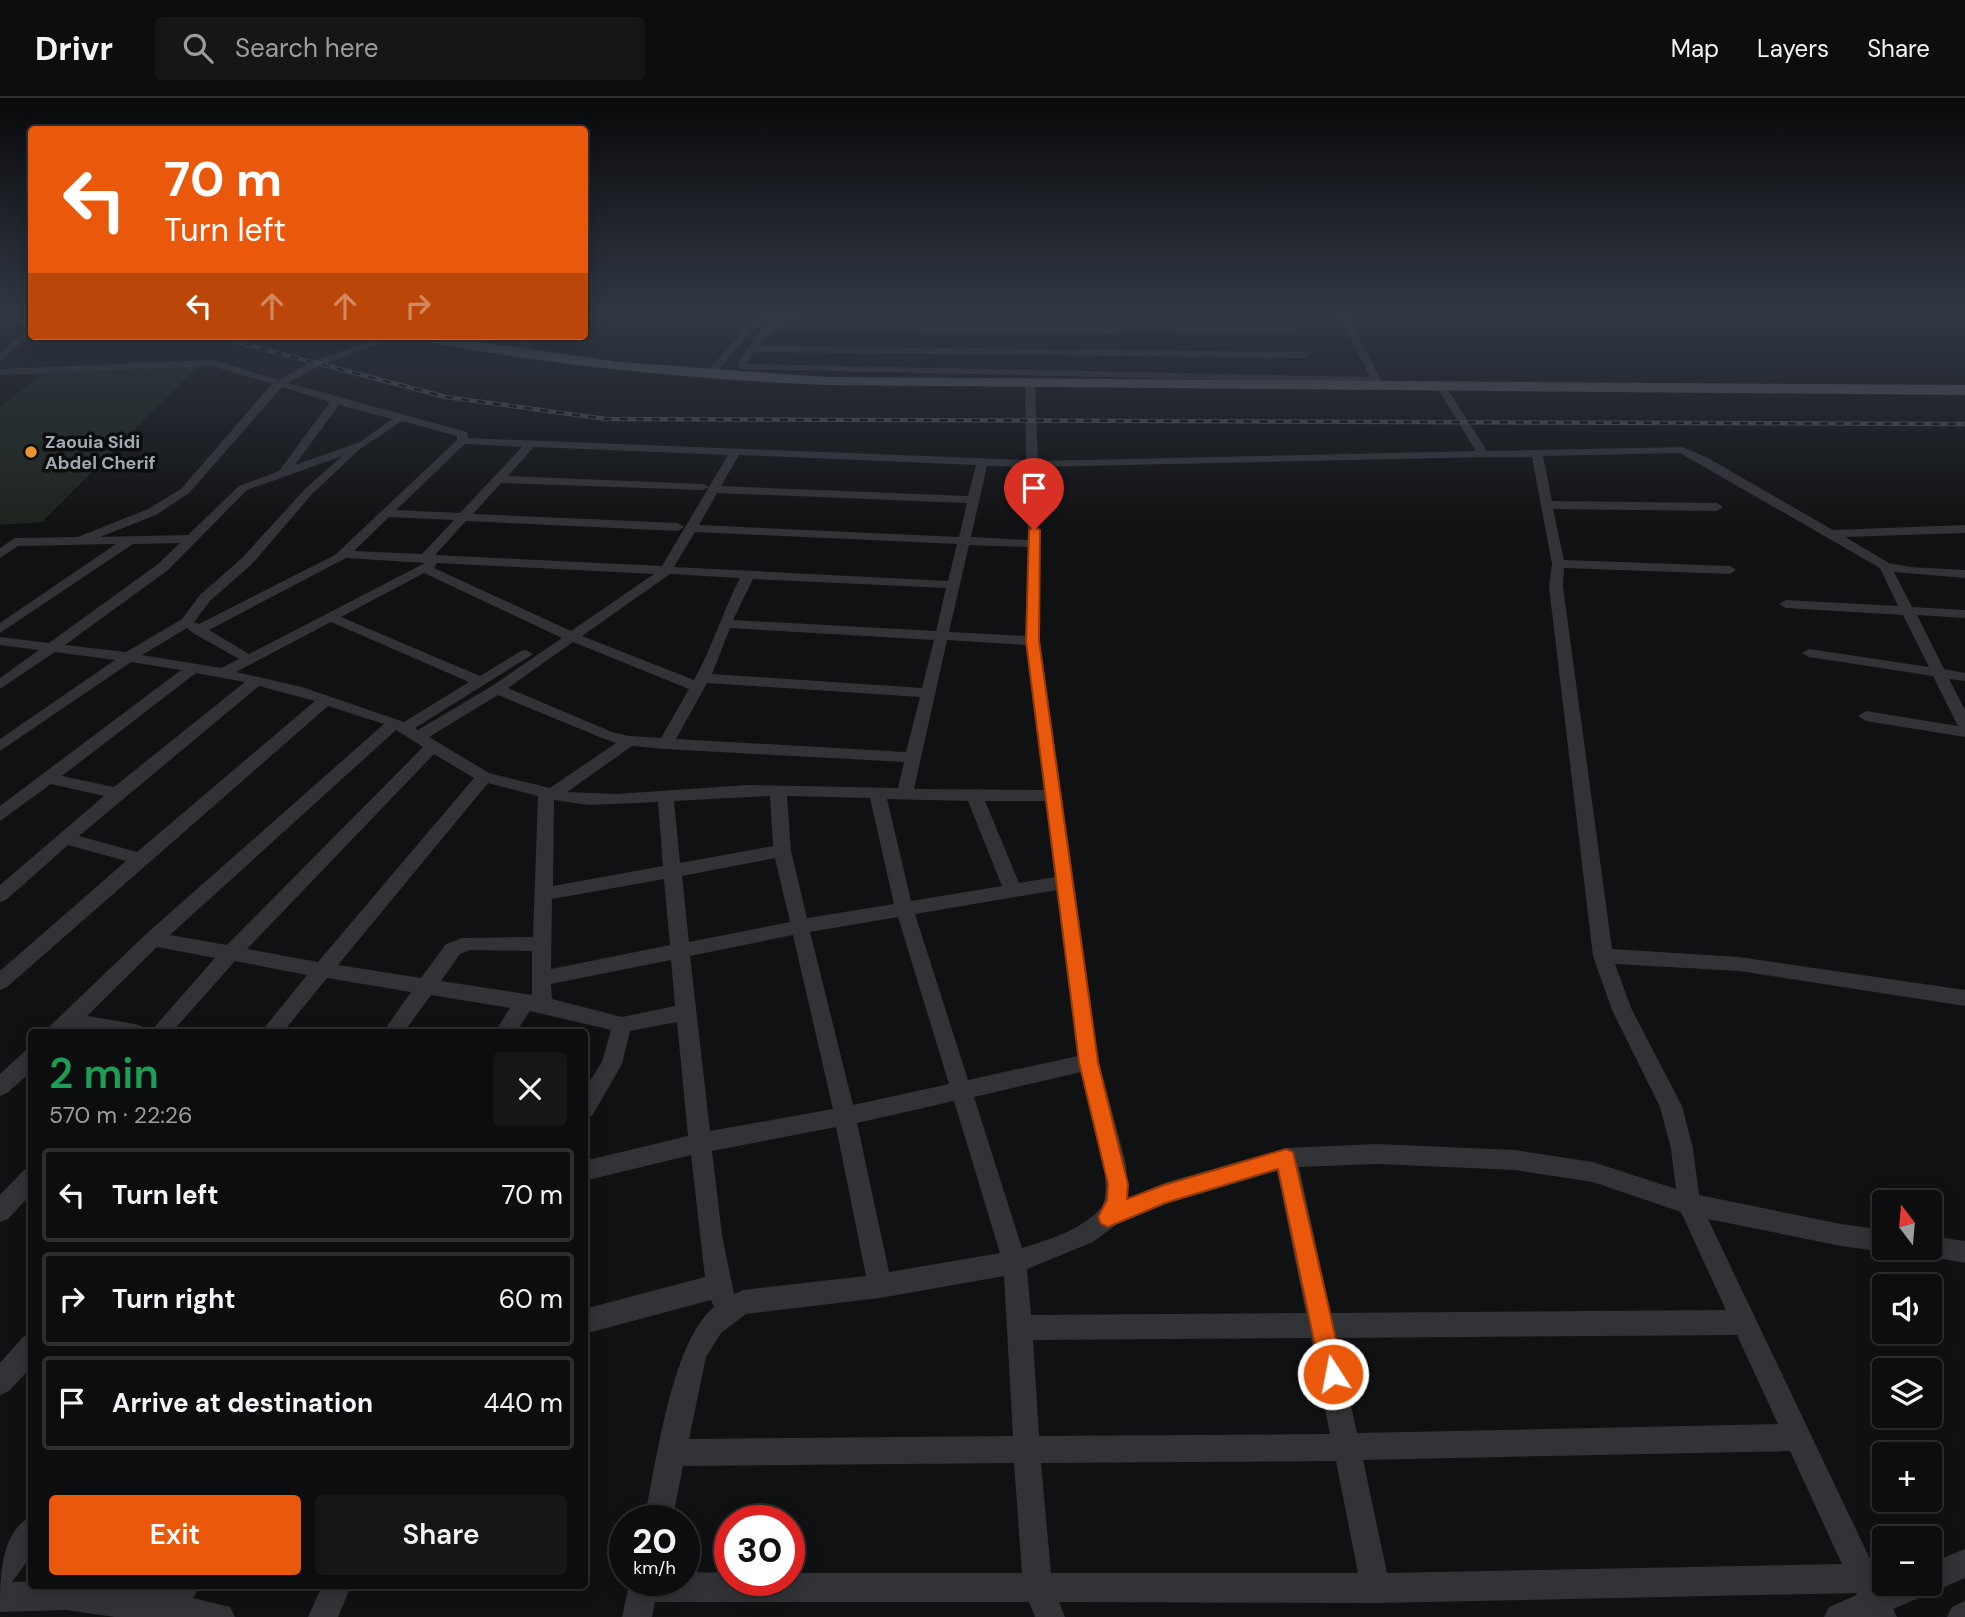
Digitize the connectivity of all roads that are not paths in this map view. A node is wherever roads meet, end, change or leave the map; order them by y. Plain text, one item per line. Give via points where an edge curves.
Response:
1 (1031, 385) edge
2 (278, 386) edge
3 (290, 386) edge
4 (1415, 386) edge
5 (1442, 388) junction
6 (1965, 390) edge
7 (336, 401) junction
8 (398, 419) junction
9 (462, 441) junction
10 (364, 444) junction
11 (531, 444) junction
12 (730, 452) junction
13 (1538, 455) junction
14 (1485, 456) junction
15 (982, 463) junction
16 (1033, 464) junction
17 (285, 471) junction
18 (497, 479) junction
19 (708, 488) junction
20 (974, 500) junction
21 (1547, 505) junction
22 (1717, 507) dead end
23 (385, 513) junction
24 (462, 517) junction
25 (685, 527) junction
26 (1965, 529) edge
27 (1832, 534) junction
28 (192, 539) junction
29 (130, 540) junction
30 (79, 541) junction
31 (965, 541) junction
32 (15, 542) junction
33 (0, 543) edge
34 (1034, 544) junction
35 (0, 554) edge
36 (343, 554) junction
37 (429, 563) junction
38 (1558, 564) junction
39 (1885, 566) junction
40 (1730, 570) dead end
41 (658, 572) junction
42 (1965, 574) edge
43 (748, 576) junction
44 (954, 585) junction
45 (1786, 604) dead end
46 (1908, 612) junction
47 (1965, 614) edge
48 (330, 617) junction
49 (725, 624) junction
50 (193, 626) junction
51 (0, 629) edge
52 (567, 634) junction
53 (941, 636) junction
54 (0, 641) edge
55 (1033, 641) junction
56 (54, 647) junction
57 (1809, 653) dead end
58 (128, 657) junction
59 (250, 660) junction
60 (192, 669) junction
61 (223, 673) junction
62 (1941, 673) junction
63 (1965, 677) edge
64 (256, 681) junction
65 (700, 682) junction
66 (0, 685) edge
67 (489, 685) junction
68 (926, 693) junction
69 (327, 701) junction
70 (1866, 716) dead end
71 (1965, 725) edge
72 (1965, 732) edge
73 (412, 734) junction
74 (629, 741) junction
75 (665, 744) junction
76 (0, 746) edge
77 (913, 757) junction
78 (484, 777) junction
79 (48, 778) junction
80 (778, 790) junction
81 (117, 793) junction
82 (877, 793) junction
83 (549, 794) junction
84 (665, 794) junction
85 (905, 794) junction
86 (1051, 795) junction
87 (975, 798) junction
88 (7, 802) edge
89 (0, 815) edge
90 (65, 838) junction
91 (782, 850) junction
92 (141, 859) junction
93 (672, 869) junction
94 (1063, 882) junction
95 (1013, 890) junction
96 (545, 894) junction
97 (0, 895) edge
98 (904, 908) junction
99 (802, 926) junction
100 (153, 939) junction
101 (540, 944) junction
102 (678, 952) junction
103 (230, 954) junction
104 (1603, 956) junction
105 (323, 970) junction
106 (541, 979) junction
107 (0, 982) edge
108 (426, 986) junction
109 (1965, 998) edge
110 (533, 1003) junction
111 (685, 1012) junction
112 (622, 1025) junction
113 (63, 1027) edge
114 (92, 1029) edge
115 (163, 1029) edge
116 (274, 1029) edge
117 (395, 1029) edge
118 (508, 1029) edge
119 (28, 1061) edge
120 (1089, 1062) junction
121 (0, 1087) edge
122 (960, 1092) junction
123 (588, 1103) edge
124 (845, 1116) junction
125 (700, 1143) junction
126 (1286, 1158) junction
127 (588, 1170) edge
128 (28, 1181) edge
129 (1689, 1204) junction
130 (0, 1211) edge
131 (1108, 1217) junction
132 (1872, 1240) edge
133 (1942, 1249) edge
134 (1965, 1252) edge
135 (1015, 1262) junction
136 (718, 1286) junction
137 (880, 1286) junction
138 (727, 1310) junction
139 (588, 1321) edge
140 (1744, 1322) junction
141 (1323, 1325) junction
142 (1018, 1328) junction
143 (28, 1350) edge
144 (0, 1382) edge
145 (1798, 1437) junction
146 (1347, 1447) junction
147 (1026, 1449) junction
148 (673, 1453) junction
149 (662, 1505) edge
150 (28, 1536) edge
151 (1964, 1564) edge
152 (1942, 1573) edge
153 (0, 1574) edge
154 (700, 1584) edge
155 (1376, 1588) junction
156 (178, 1589) edge
157 (336, 1589) edge
158 (1039, 1589) junction
159 (641, 1596) edge
160 (0, 1597) edge
161 (1874, 1599) edge
162 (142, 1603) edge
163 (220, 1617) edge
164 (323, 1617) edge
165 (637, 1617) edge
166 (1050, 1617) edge
167 (1839, 1617) edge

1 - 16 street
2 - 30 street via 185,491 152,512
3 - 7 street
4 - 5 main road
5 - 6 main road
5 - 14 street
7 - 8 street
7 - 17 street
8 - 9 street via 460,432
8 - 10 street
9 - 11 street
9 - 23 street
10 - 17 street
10 - 50 street via 309,491 247,561 205,598
11 - 12 street
11 - 18 street
12 - 15 street
12 - 19 street
13 - 14 street
13 - 21 street
13 - 27 street via 1690,453
14 - 16 street
15 - 16 street
15 - 20 street
16 - 34 street
17 - 28 street via 243,488
18 - 19 street
18 - 24 street
19 - 20 street
19 - 25 street
20 - 31 street
21 - 22 street
21 - 38 street
23 - 24 street
23 - 36 street
24 - 25 street
24 - 37 street
25 - 31 street
25 - 41 street
26 - 27 street
27 - 39 street
28 - 29 street
28 - 56 street via 163,567
29 - 30 street
29 - 51 street
30 - 32 street
31 - 34 street
31 - 44 street
32 - 33 street
32 - 35 street
34 - 55 street
36 - 37 street
36 - 50 street
37 - 41 street
37 - 48 street
37 - 52 street
38 - 40 street
38 - 104 street via 1556,587
39 - 42 street
39 - 46 street
41 - 43 street
41 - 52 street
43 - 44 street
43 - 49 street
44 - 53 street
45 - 46 street
46 - 47 street
46 - 62 street
48 - 59 street
48 - 67 street
49 - 53 street
49 - 65 street
50 - 58 street
50 - 59 street
52 - 65 street
52 - 67 street
53 - 55 street
53 - 68 street
54 - 56 street
55 - 86 street
56 - 58 street
56 - 66 street
57 - 62 street
58 - 60 street
58 - 76 street
59 - 61 street
60 - 61 street
60 - 79 street
61 - 64 street
62 - 63 street
62 - 71 street
64 - 69 street
64 - 81 street
65 - 68 street
65 - 75 street
67 - 73 street
67 - 74 street
68 - 77 street
69 - 73 street
69 - 92 street
70 - 72 street
73 - 78 street
73 - 100 street
73 - 103 street
74 - 75 street
74 - 83 street
75 - 77 street
77 - 85 street
78 - 83 street
78 - 105 street
79 - 81 street
79 - 88 street
80 - 82 street
80 - 84 street
80 - 91 street
81 - 90 street
82 - 85 street
82 - 98 street
83 - 84 street via 598,798
83 - 96 street
84 - 93 street
85 - 87 street
86 - 87 street
86 - 94 street
87 - 95 street
88 - 89 street
90 - 92 street
90 - 97 street
91 - 93 street
91 - 99 street
92 - 107 street
93 - 96 street
93 - 102 street
94 - 95 street
94 - 120 street
95 - 98 street
96 - 101 street
98 - 99 street
98 - 122 street
99 - 102 street
99 - 124 street
100 - 103 street
100 - 113 street
101 - 106 street
101 - 108 street via 459,945 446,954
102 - 106 street
102 - 111 street
103 - 105 street
103 - 115 street
104 - 109 street via 1739,964
104 - 129 street via 1622,1010 1671,1106
105 - 108 street
105 - 116 street
106 - 110 street
108 - 110 street
108 - 117 street
110 - 112 street
110 - 118 street
111 - 112 street
111 - 125 street
112 - 123 street via 612,1064
113 - 114 street
119 - 121 street
120 - 122 street
120 - 131 street via 1118,1184 1117,1201
122 - 124 street
122 - 135 street
124 - 125 street
124 - 137 street
125 - 127 street
125 - 136 street
126 - 129 street via 1377,1154 1515,1160 1593,1172
126 - 131 street via 1164,1194
126 - 141 street
128 - 130 street
129 - 132 street
129 - 140 street
131 - 135 street via 1073,1240
133 - 134 street
135 - 137 street
135 - 142 street
136 - 138 street
136 - 139 street
137 - 138 street via 760,1299
138 - 148 street via 704,1332 693,1357
140 - 141 street
140 - 145 street
141 - 142 street
141 - 146 street
142 - 147 street
143 - 144 street
145 - 146 street
145 - 161 street
146 - 147 street
146 - 155 street
147 - 148 street
147 - 158 street
148 - 149 street
150 - 153 street
151 - 152 street
154 - 158 street
155 - 158 street
155 - 161 street
156 - 162 street
157 - 164 street
158 - 166 street
159 - 165 street
160 - 162 street via 65,1595
161 - 167 street
162 - 163 street

